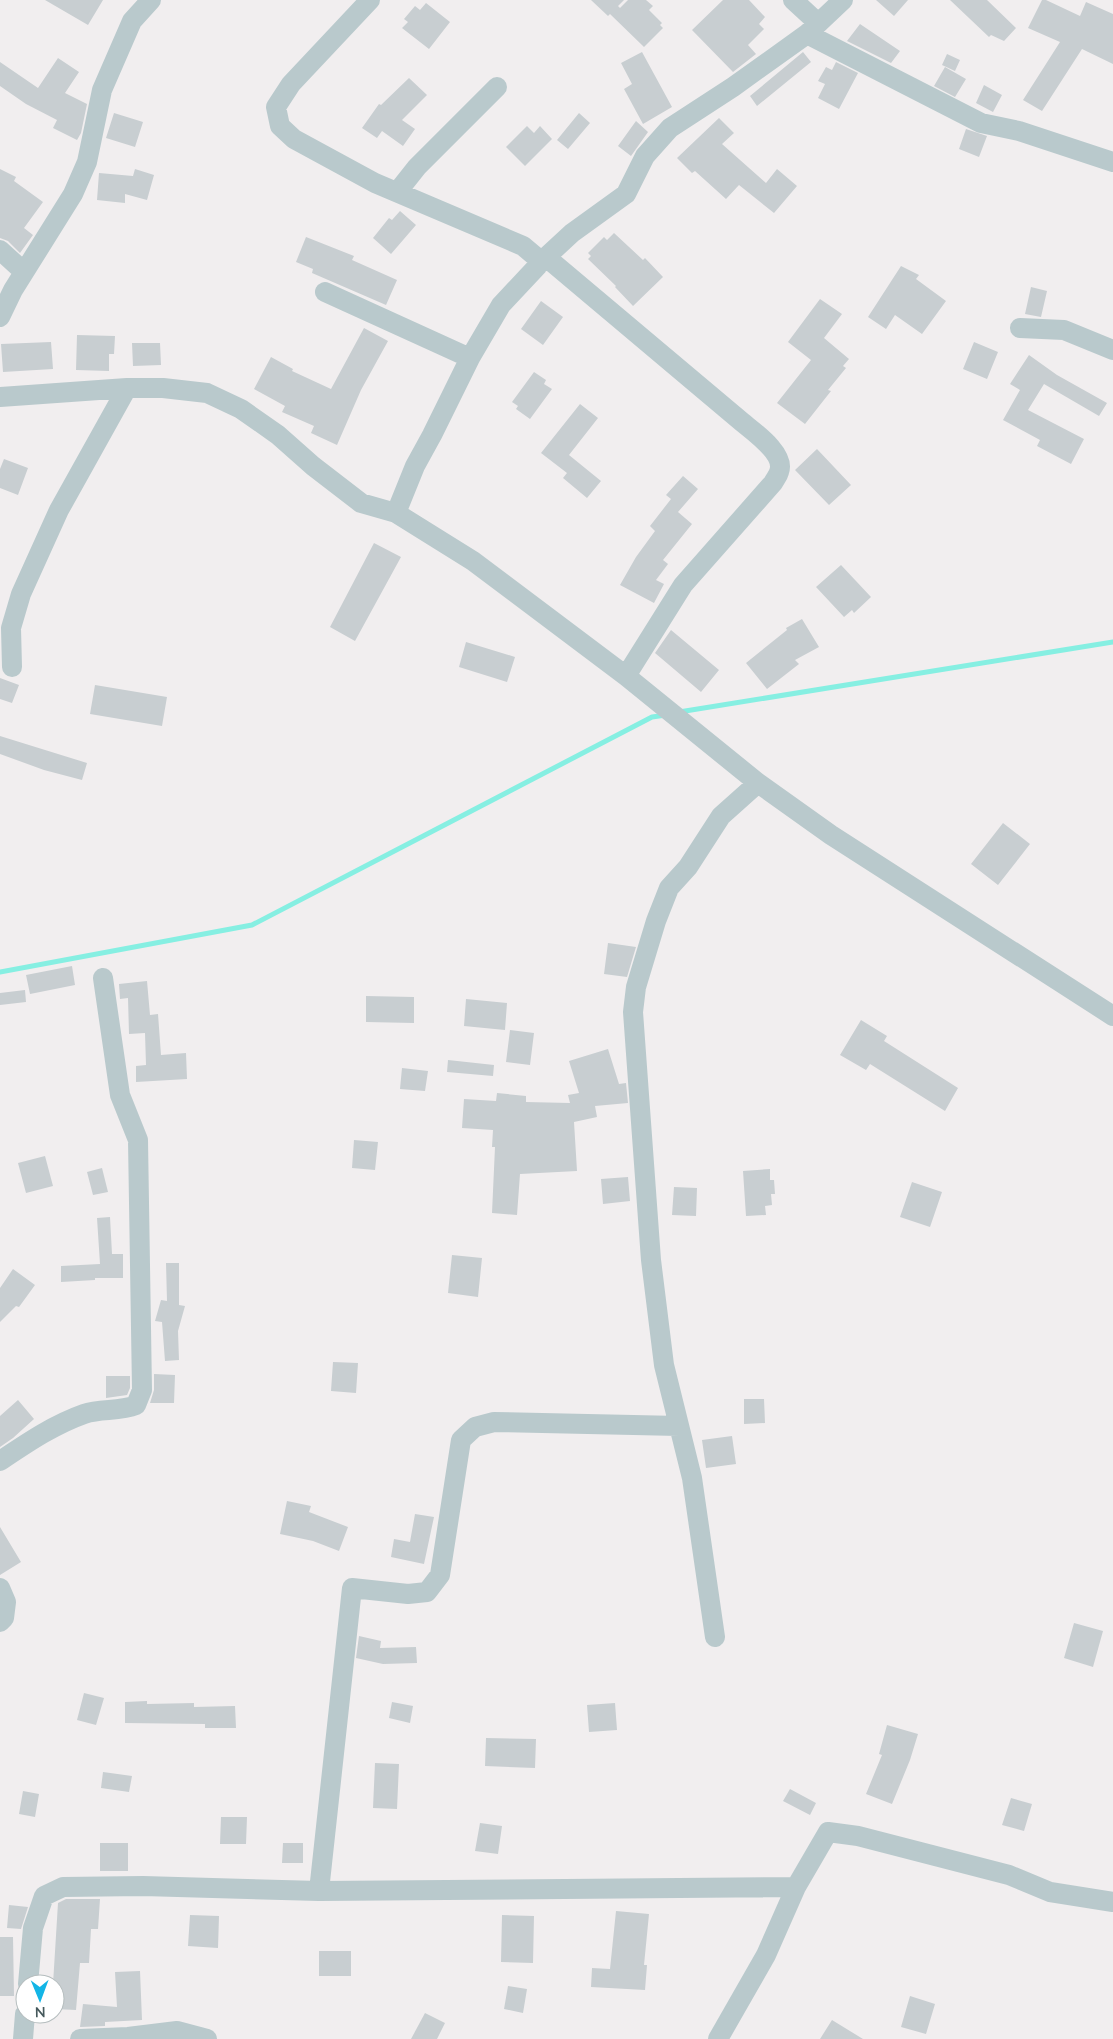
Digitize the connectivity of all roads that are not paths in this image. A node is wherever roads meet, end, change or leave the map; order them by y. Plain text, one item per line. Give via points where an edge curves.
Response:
1 (151, 0) edge
2 (370, 0) edge
3 (793, 0) edge
4 (843, 0) edge
5 (813, 29) junction
6 (497, 87) dead end
7 (1113, 162) edge
8 (398, 191) junction
9 (0, 250) edge
10 (544, 260) junction
11 (24, 272) junction
12 (325, 292) dead end
13 (0, 317) edge
14 (1020, 328) dead end
15 (1113, 350) edge
16 (470, 358) junction
17 (127, 388) junction
18 (0, 397) edge
19 (396, 513) junction
20 (12, 667) dead end
21 (626, 676) junction
22 (758, 782) junction
23 (103, 978) dead end
24 (1113, 1016) edge
25 (679, 1426) junction
26 (0, 1462) edge
27 (0, 1588) edge
28 (0, 1622) edge
29 (715, 1637) dead end
30 (796, 1887) junction
31 (319, 1891) junction
32 (1113, 1902) edge
33 (29, 1974) edge
34 (24, 2024) edge
35 (23, 2039) edge
36 (80, 2039) edge
37 (207, 2039) edge
38 (718, 2039) edge

1 - 11 street via 132,21 102,90 87,162 74,194
2 - 8 street via 298,77 276,107 280,126 294,139
3 - 5 street
4 - 5 street
5 - 7 street via 981,123 1019,131
5 - 10 street via 670,128 645,156 626,194 588,220
6 - 8 street via 417,167
8 - 10 street via 523,246
9 - 11 street
10 - 16 street via 501,305
10 - 21 street via 749,427 779,457 780,471 772,483 684,585
11 - 13 street
12 - 16 street
14 - 15 street via 1064,330
16 - 19 street via 415,466
17 - 18 street
17 - 19 street via 207,393 241,409 278,435 362,503
17 - 20 street via 58,510 21,594 11,628
19 - 21 street via 473,561
21 - 22 street
22 - 24 street via 847,846
22 - 25 street via 721,816 688,867 669,888 636,987 633,1012 650,1260 664,1365
23 - 26 street via 120,1095 138,1140 142,1390 136,1405 85,1414 36,1436
25 - 29 street via 692,1478
25 - 31 street via 494,1422 475,1427 461,1440 440,1576 426,1592 408,1594 352,1588
27 - 28 street via 6,1602 4,1618
30 - 31 street
30 - 32 street via 828,1832 858,1836 1009,1875 1050,1892
30 - 38 street via 766,1956
31 - 33 street via 143,1886 63,1888 44,1896 33,1928
34 - 35 street
36 - 37 street via 178,2031

